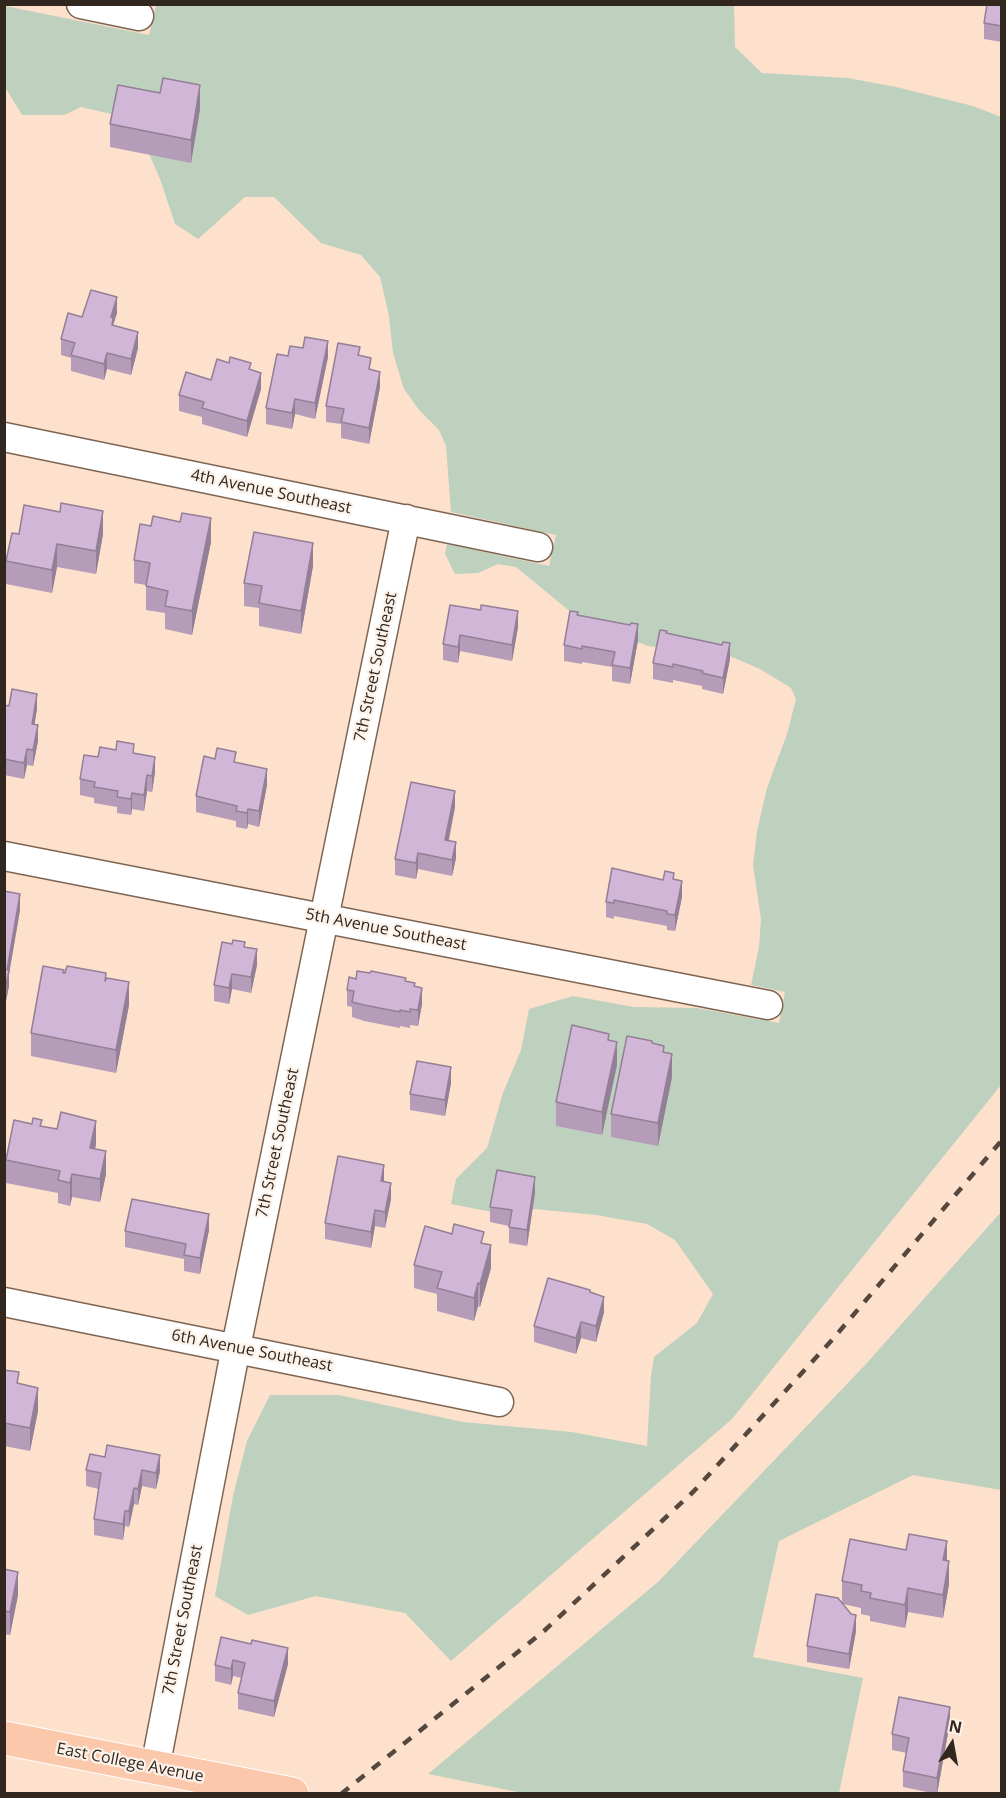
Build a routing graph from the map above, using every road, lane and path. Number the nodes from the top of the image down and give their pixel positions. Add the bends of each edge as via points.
1 (81, 4) edge
2 (138, 16) dead end
3 (4, 437) edge
4 (406, 519) junction
5 (538, 547) dead end
6 (4, 856) edge
7 (324, 918) junction
8 (768, 1005) dead end
9 (4, 1302) edge
10 (236, 1347) junction
11 (499, 1402) dead end
12 (4, 1738) edge
13 (155, 1768) junction
14 (292, 1794) edge

1 - 2 street
3 - 4 street, 4th Avenue Southeast
4 - 5 street, 4th Avenue Southeast
4 - 7 street, 7th Street Southeast
6 - 7 street, 5th Avenue Southeast
7 - 8 street, 5th Avenue Southeast
7 - 10 street, 7th Street Southeast
9 - 10 street, 6th Avenue Southeast
10 - 11 street, 6th Avenue Southeast
10 - 13 street, 7th Street Southeast
12 - 13 main road, East College Avenue
13 - 14 main road, East College Avenue

